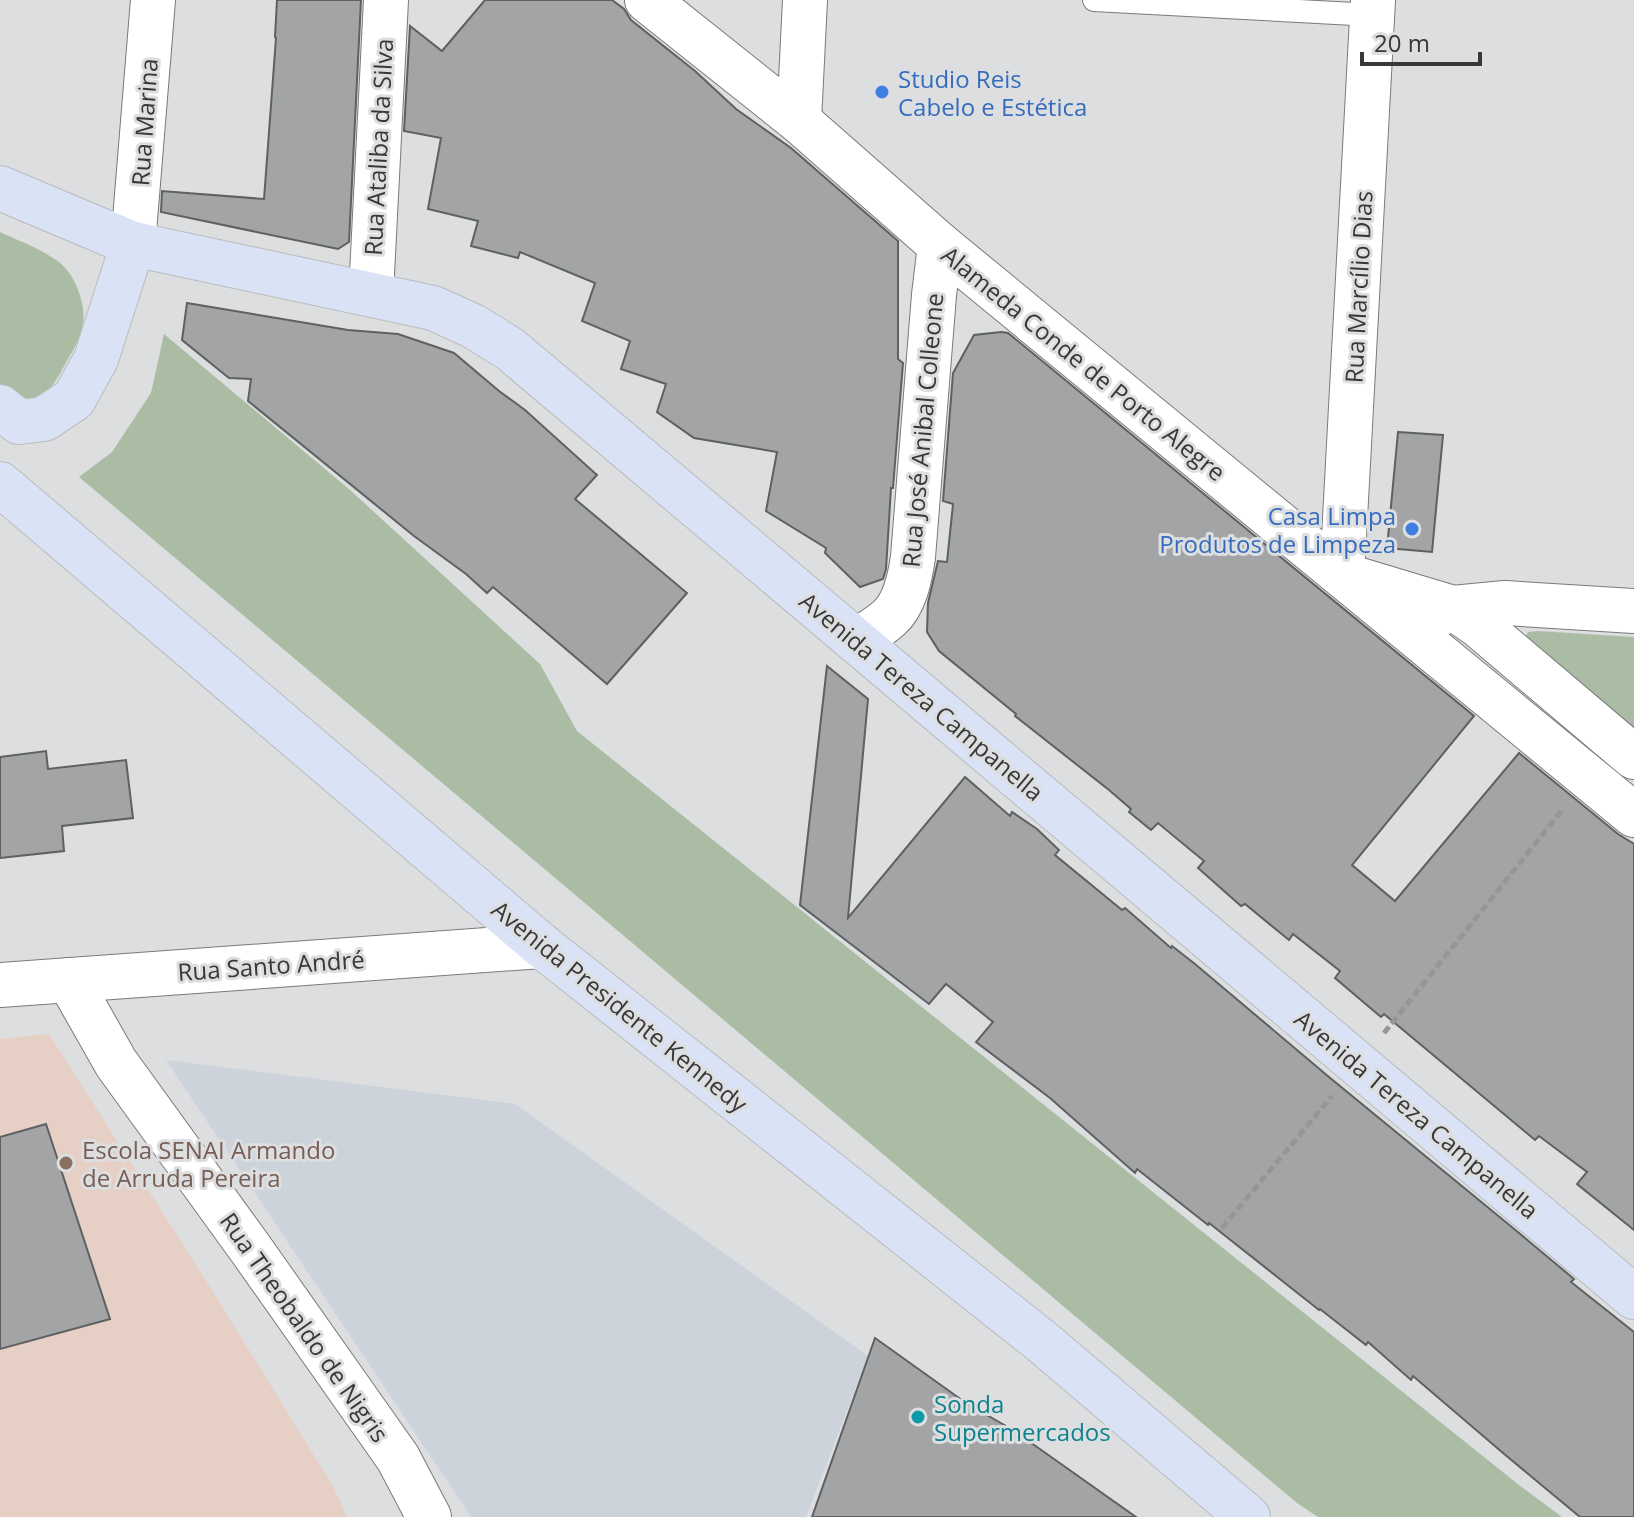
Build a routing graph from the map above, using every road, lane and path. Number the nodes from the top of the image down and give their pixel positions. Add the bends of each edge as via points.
1 (153, 0) edge
2 (386, 0) edge
3 (647, 0) edge
4 (805, 0) edge
5 (1094, 0) edge
6 (1373, 7) edge
7 (799, 121) junction
8 (0, 188) edge
9 (133, 244) junction
10 (940, 245) junction
11 (371, 294) junction
12 (0, 407) edge
13 (0, 484) edge
14 (1342, 574) junction
15 (1453, 608) junction
16 (1634, 611) edge
17 (1409, 629) junction
18 (856, 641) junction
19 (1634, 757) edge
20 (1589, 777) junction
21 (1634, 815) edge
22 (542, 946) junction
23 (69, 980) junction
24 (0, 985) edge
25 (1359, 1065) junction
26 (1222, 1228) dead end
27 (1634, 1297) edge
28 (429, 1517) edge
29 (1248, 1517) edge

1 - 9 street, Rua Marina
2 - 11 street, Rua Ataliba da Silva
3 - 7 street, Alameda Conde de Porto Alegre
4 - 7 street
5 - 6 lane
6 - 14 street, Rua Marcílio Dias
7 - 10 street, Alameda Conde de Porto Alegre
8 - 9 main road
9 - 11 main road, Avenida Tereza Campanella
9 - 12 main road via 96,359 74,399 44,419 19,422
10 - 14 street, Alameda Conde de Porto Alegre
10 - 18 street, Rua José Anibal Colleone via 910,574 892,617
11 - 18 main road, Avenida Tereza Campanella via 433,308 510,349
13 - 22 main road, Avenida Presidente Kennedy
14 - 15 street
14 - 17 street, Alameda Conde de Porto Alegre
15 - 16 street via 1505,603
15 - 17 street
15 - 19 street
17 - 20 street, Alameda Conde de Porto Alegre
18 - 25 main road, Avenida Tereza Campanella
20 - 21 street, Alameda Conde de Porto Alegre
20 - 25 path
22 - 23 street, Rua Santo André
22 - 29 main road, Avenida Presidente Kennedy via 1040,1340
23 - 24 street, Rua Santo André
23 - 28 street, Rua Theobaldo de Nigris via 116,1063 398,1458
25 - 26 path
25 - 27 main road, Avenida Tereza Campanella

